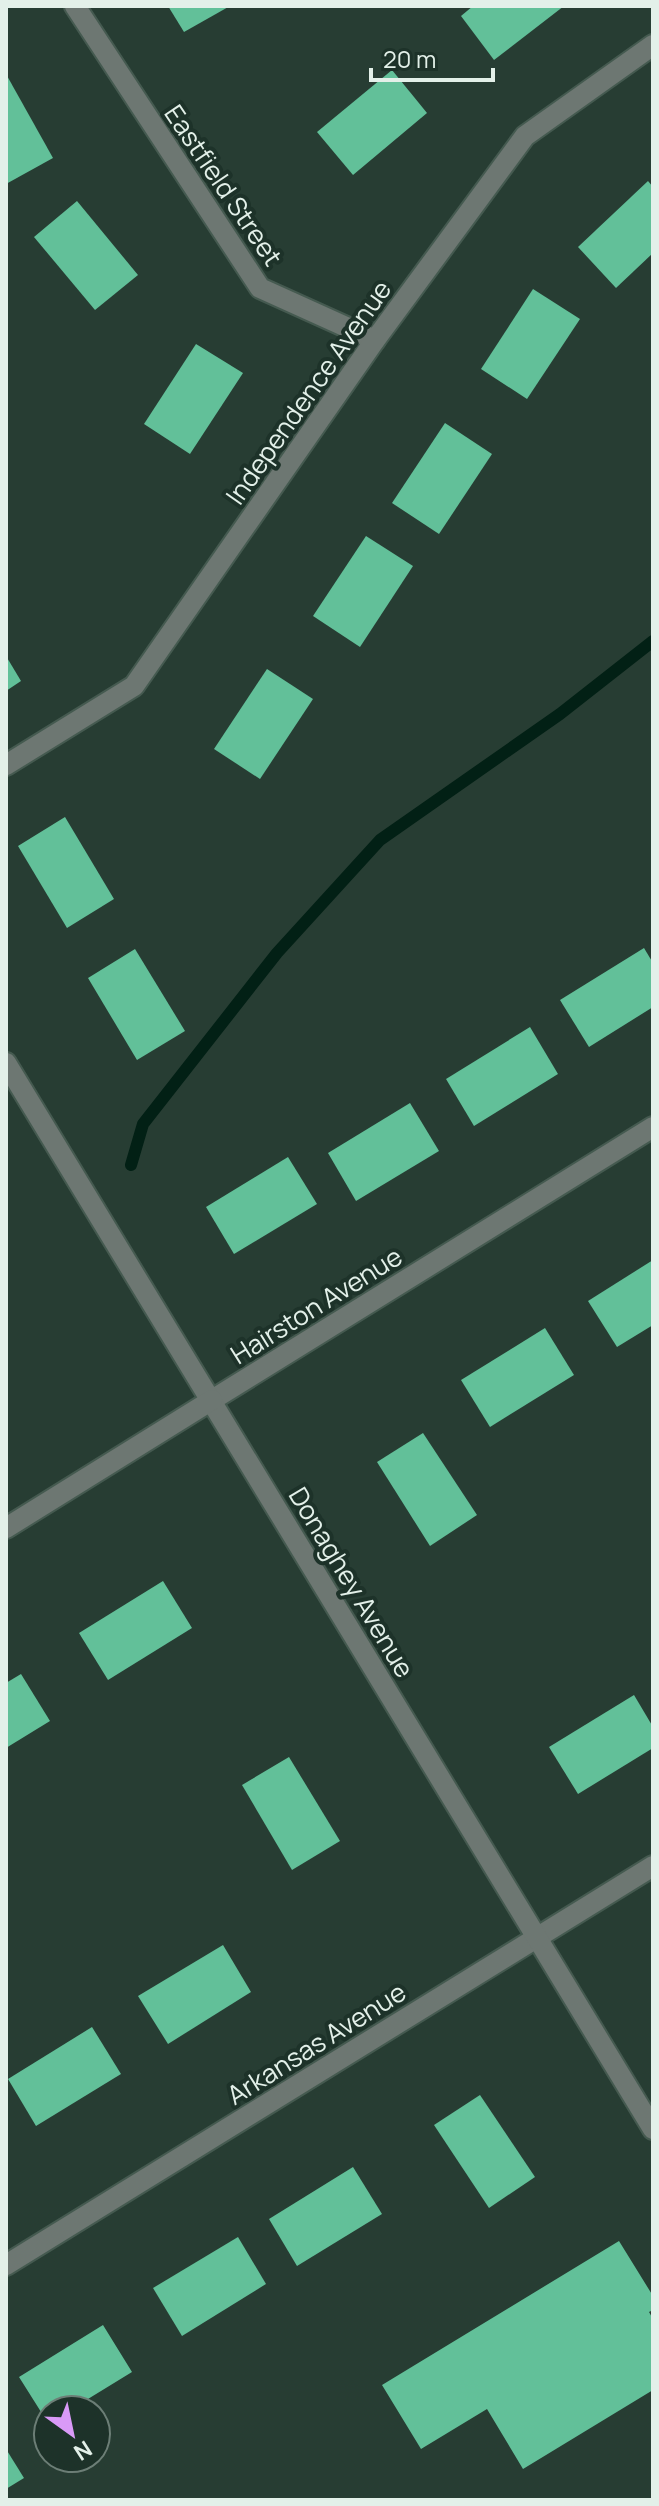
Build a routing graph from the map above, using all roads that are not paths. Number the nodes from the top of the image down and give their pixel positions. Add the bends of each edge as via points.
1 (75, 6) edge
2 (653, 45) edge
3 (375, 340) junction
4 (6, 765) edge
5 (6, 1063) edge
6 (653, 1127) edge
7 (212, 1400) junction
8 (6, 1528) edge
9 (653, 1866) edge
10 (536, 1938) junction
11 (653, 2129) edge
12 (6, 2265) edge

1 - 3 street, Eastfield Street via 260,288
2 - 3 street, Independence Avenue via 525,136
3 - 4 street, Independence Avenue via 134,686
5 - 7 street, Donaghey Avenue
6 - 7 street, Hairston Avenue
7 - 8 street, Hairston Avenue
7 - 10 street, Donaghey Avenue
9 - 10 street, Arkansas Avenue
10 - 11 street, Donaghey Avenue
10 - 12 street, Arkansas Avenue

